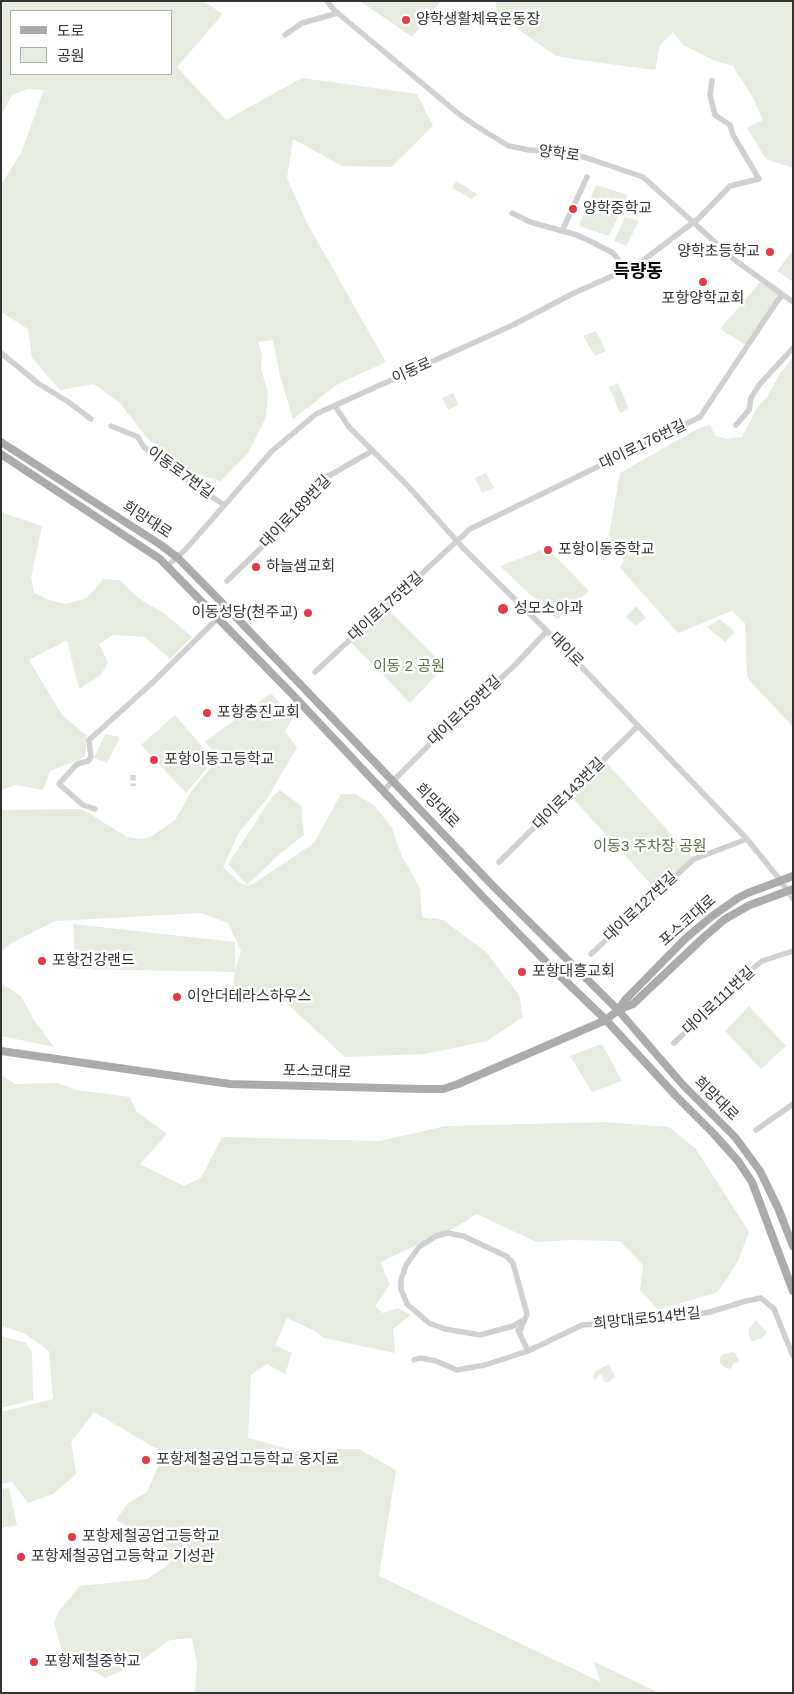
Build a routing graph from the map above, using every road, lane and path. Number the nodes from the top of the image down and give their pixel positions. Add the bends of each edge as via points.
1 (327, 1) edge
2 (338, 13) junction
3 (285, 35) dead end
4 (712, 81) dead end
5 (587, 177) dead end
6 (512, 213) dead end
7 (692, 222) junction
8 (562, 231) junction
9 (626, 270) junction
10 (783, 295) junction
11 (793, 302) edge
12 (793, 348) edge
13 (1, 353) edge
14 (335, 406) junction
15 (91, 419) dead end
16 (736, 425) dead end
17 (110, 426) dead end
18 (1, 442) edge
19 (372, 451) junction
20 (1, 454) edge
21 (224, 505) junction
22 (456, 541) junction
23 (178, 558) junction
24 (168, 566) junction
25 (227, 581) dead end
26 (218, 618) junction
27 (547, 631) junction
28 (315, 672) dead end
29 (638, 726) junction
30 (372, 758) junction
31 (361, 768) junction
32 (393, 781) junction
33 (383, 792) junction
34 (95, 809) dead end
35 (423, 812) junction
36 (413, 821) junction
37 (747, 839) junction
38 (499, 862) dead end
39 (793, 876) edge
40 (780, 880) junction
41 (790, 890) edge
42 (793, 899) edge
43 (793, 951) edge
44 (591, 954) dead end
45 (618, 1010) junction
46 (606, 1020) junction
47 (674, 1043) dead end
48 (1, 1052) edge
49 (793, 1104) edge
50 (756, 1130) dead end
51 (793, 1246) edge
52 (793, 1291) edge
53 (524, 1320) junction
54 (512, 1326) junction
55 (520, 1331) junction
56 (528, 1351) junction
57 (792, 1356) edge
58 (414, 1360) dead end

1 - 2 street, 양학로
2 - 3 street via 302,24
2 - 7 street, 양학로 via 460,115 509,146 567,152 643,178
4 - 7 street, 이동로 via 710,95 715,114 730,125 759,180 730,186
5 - 8 street
6 - 8 street
7 - 9 street, 이동로
7 - 10 street, 양학로 via 736,261
8 - 9 street via 613,253
9 - 14 street, 이동로
10 - 11 street, 양학로
10 - 22 street, 대이로176번길 via 700,417 470,529
12 - 16 street via 759,385 751,398 749,410
13 - 15 street via 39,384
14 - 19 street, 대이로
14 - 21 street, 이동로 via 316,414 296,429
17 - 21 street, 이동로7번길 via 138,437 143,446 170,468
18 - 23 main road, 희망대로
19 - 22 street, 대이로
19 - 25 street, 대이로189번길 via 327,477
20 - 24 main road, 희망대로
21 - 23 street, 이동로
22 - 27 street, 대이로
22 - 28 street, 대이로175번길
23 - 24 street, 이동로
23 - 30 main road, 희망대로
24 - 26 main road, 희망대로
26 - 31 main road, 희망대로
26 - 34 street via 89,740 91,757 77,764 59,784 83,805
27 - 29 street, 대이로
27 - 32 street, 대이로159번길
29 - 37 street, 대이로
29 - 38 street, 대이로143번길
30 - 31 main road
30 - 32 main road, 희망대로
31 - 33 main road, 희망대로
32 - 33 street, 대이로159번길
32 - 35 main road, 희망대로
33 - 36 main road, 희망대로
35 - 36 main road
35 - 45 main road, 희망대로
36 - 46 main road, 희망대로
37 - 40 street, 대이로
37 - 44 street, 대이로127번길 via 694,858
39 - 40 main road, 포스코대로
40 - 41 street, 대이로
40 - 45 main road, 포스코대로 via 738,898 711,917
41 - 42 street, 대이로
41 - 45 main road, 포스코대로 via 750,905 725,919 633,1004
43 - 47 street, 대이로111번길 via 762,961
45 - 46 main road, 포스코대로
45 - 51 main road, 희망대로 via 683,1085 746,1150 775,1200
46 - 48 main road, 포스코대로 via 458,1084 435,1089 230,1084
46 - 52 main road, 희망대로 via 738,1161 752,1182
49 - 50 street
53 - 54 street
53 - 54 street via 527,1314 512,1263 506,1256 448,1232 419,1247 406,1265 400,1280 401,1289 407,1304 429,1323 480,1336
53 - 55 street
54 - 55 street
55 - 56 street
56 - 57 street, 희망대로514번길 via 582,1326 710,1312 762,1298 774,1309
56 - 58 street, 희망대로514번길 via 457,1370 436,1361

